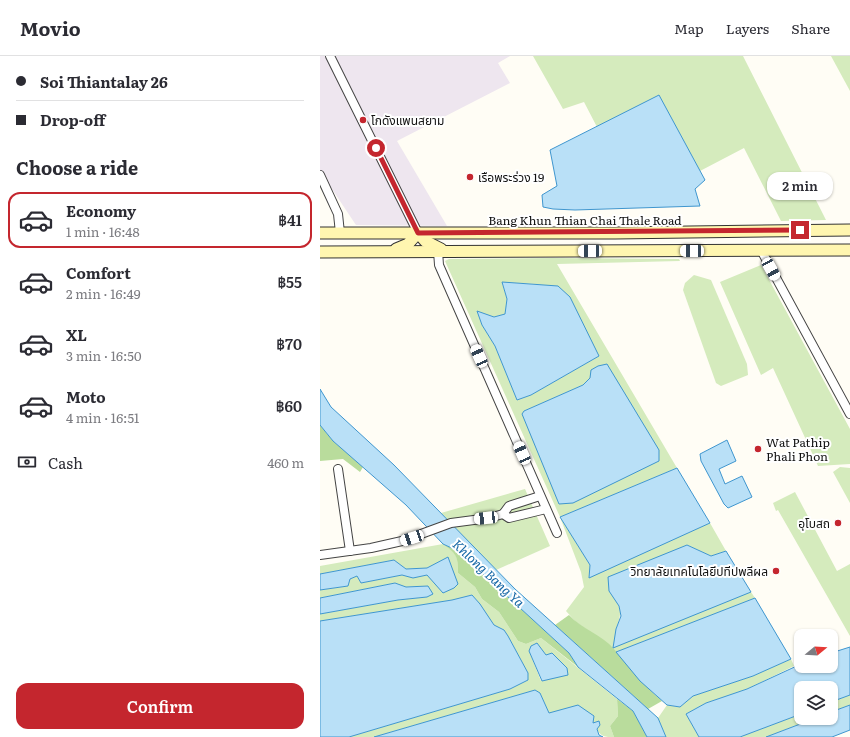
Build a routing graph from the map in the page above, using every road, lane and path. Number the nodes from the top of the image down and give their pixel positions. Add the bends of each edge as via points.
1 (330, 56) edge
2 (320, 175) edge
3 (850, 230) edge
4 (320, 233) edge
5 (340, 233) junction
6 (418, 233) junction
7 (615, 233) junction
8 (618, 250) junction
9 (762, 250) junction
10 (850, 250) edge
11 (385, 251) junction
12 (442, 251) junction
13 (320, 252) edge
14 (850, 414) edge
15 (338, 469) dead end
16 (540, 496) junction
17 (546, 509) junction
18 (503, 514) junction
19 (557, 532) dead end
20 (350, 551) junction
21 (320, 555) edge

1 - 6 street
2 - 5 street via 338,214
3 - 7 main road, Bang Khun Thian Chai Thale Road
4 - 5 main road, Bang Khun Thian Chai Thale Road
5 - 6 main road, Bang Khun Thian Chai Thale Road
6 - 7 main road, Bang Khun Thian Chai Thale Road
6 - 11 main road via 404,247
6 - 12 main road via 425,241
7 - 8 main road via 610,236 608,242 610,248
8 - 9 main road
8 - 12 main road
9 - 10 main road
9 - 14 street
11 - 12 main road
11 - 13 main road
12 - 16 street via 439,265
15 - 20 street
16 - 17 street
16 - 18 street via 509,506
17 - 18 street via 509,518
17 - 19 street
18 - 20 street via 451,523 402,541
20 - 21 street

